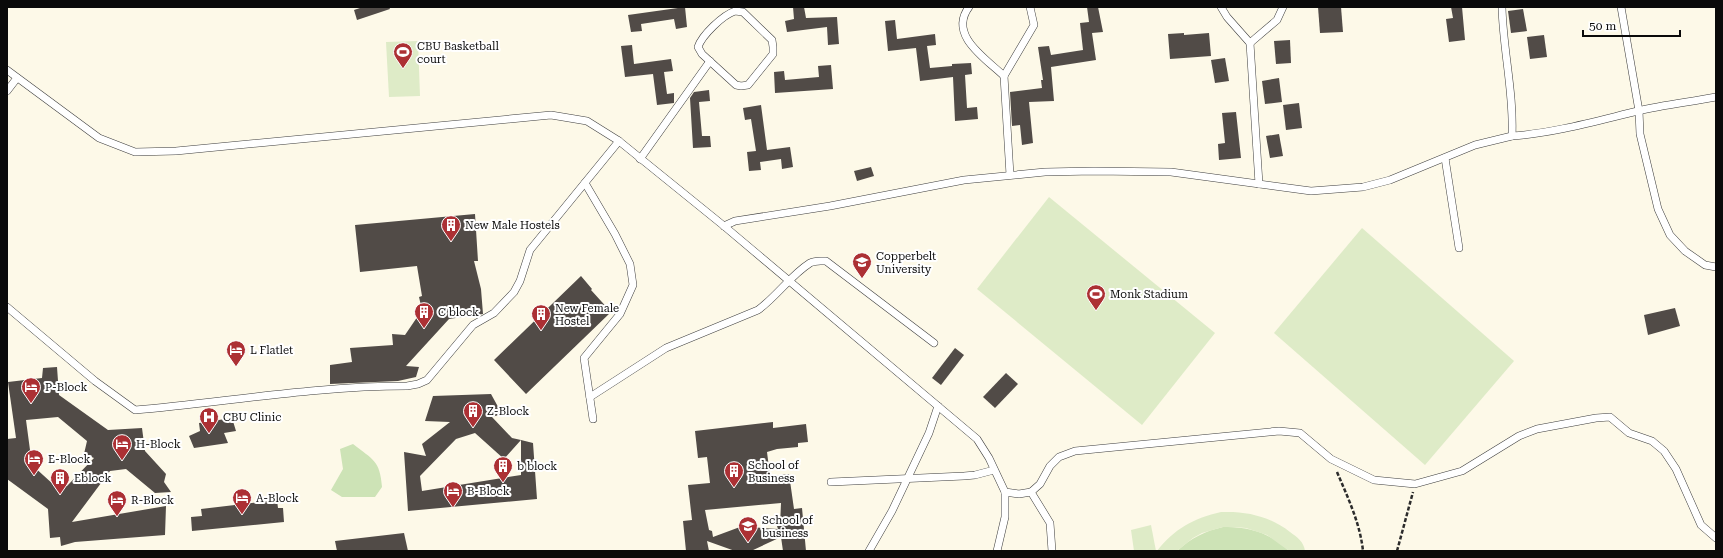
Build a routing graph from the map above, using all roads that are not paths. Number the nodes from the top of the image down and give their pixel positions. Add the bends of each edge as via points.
1 (969, 7) edge
2 (1030, 7) edge
3 (1221, 7) edge
4 (1283, 7) edge
5 (1502, 7) edge
6 (1621, 7) edge
7 (1250, 43) junction
8 (710, 61) junction
9 (7, 70) edge
10 (1004, 76) junction
11 (17, 78) junction
12 (7, 91) edge
13 (1716, 97) edge
14 (1639, 111) junction
15 (1512, 136) junction
16 (619, 142) junction
17 (1445, 158) junction
18 (640, 159) junction
19 (1010, 175) junction
20 (585, 183) junction
21 (1260, 184) junction
22 (724, 226) junction
23 (1459, 248) dead end
24 (1716, 267) edge
25 (790, 281) junction
26 (7, 307) edge
27 (934, 343) dead end
28 (590, 397) junction
29 (938, 406) junction
30 (593, 419) dead end
31 (994, 470) junction
32 (907, 479) junction
33 (831, 482) dead end
34 (1005, 492) junction
35 (1032, 492) junction
36 (1716, 538) edge
37 (869, 551) edge
38 (997, 551) edge
39 (1052, 551) edge

1 - 10 lane via 963,15 962,28 967,41
2 - 10 lane via 1034,25
3 - 7 lane
4 - 7 lane via 1277,20
5 - 15 lane via 1513,116
6 - 14 lane
7 - 21 lane
8 - 8 lane via 698,47 701,39 728,13 743,12 772,40 773,54 748,85 736,85
8 - 18 lane
9 - 11 lane
10 - 19 lane
11 - 12 lane
11 - 16 lane via 99,138 135,152 184,151 551,115 587,121
13 - 14 lane
14 - 15 lane via 1529,135
14 - 24 lane via 1640,134 1648,172 1658,209 1670,235 1685,251 1704,265
15 - 17 lane via 1475,145
16 - 18 lane
16 - 20 lane
17 - 21 lane via 1390,180 1363,187 1311,191
17 - 23 lane
18 - 22 lane
19 - 21 lane via 1094,171 1171,172
19 - 22 lane via 964,180 736,221
20 - 26 lane via 530,250 514,292 494,312 473,325 427,380 418,384 327,389 135,410
20 - 28 lane via 630,264 633,284 620,314 584,358
22 - 25 lane
25 - 27 lane via 810,263 826,261
25 - 28 lane via 758,310 666,348
25 - 29 lane
28 - 30 lane
29 - 31 lane via 977,439
29 - 32 lane via 929,433
31 - 32 lane via 976,475
31 - 34 lane
32 - 33 lane
32 - 37 lane
34 - 35 lane
34 - 38 lane via 1005,517
35 - 36 lane via 1059,457 1075,451 1279,430 1300,434 1331,459 1374,480 1415,484 1462,472 1519,436 1537,429 1610,417 1629,433 1652,441 1664,451 1676,470 1701,525
35 - 39 lane via 1050,523

